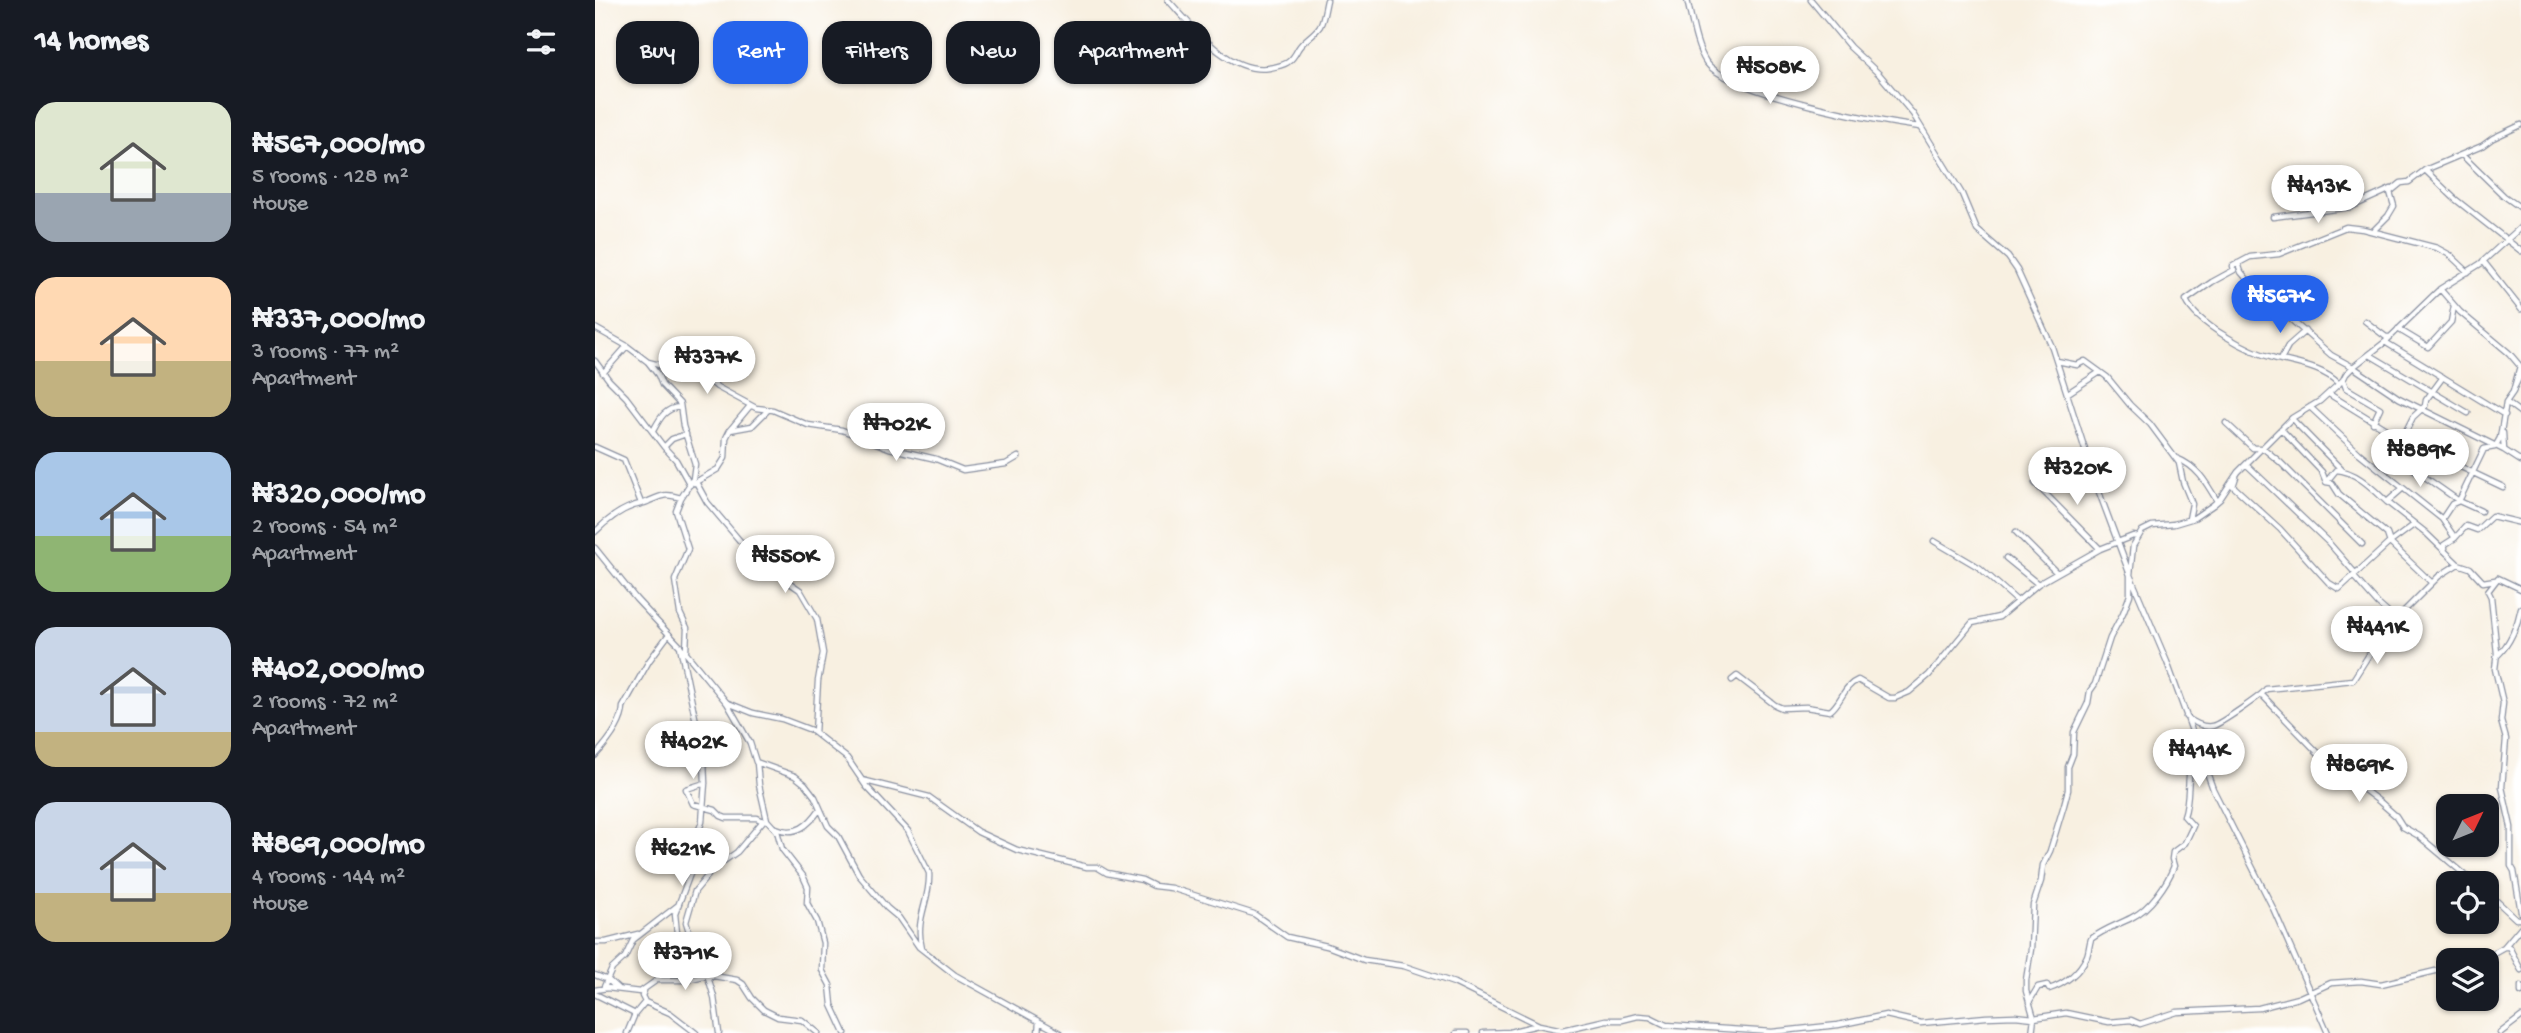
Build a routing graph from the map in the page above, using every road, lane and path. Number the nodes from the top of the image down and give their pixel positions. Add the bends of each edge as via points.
1 (1168, 0) edge
2 (1328, 0) edge
3 (1687, 0) edge
4 (1811, 0) edge
5 (2521, 125) edge
6 (1920, 127) junction
7 (2462, 155) junction
8 (2425, 170) junction
9 (2401, 183) junction
10 (2521, 208) edge
11 (2273, 217) dead end
12 (2521, 227) edge
13 (2373, 231) junction
14 (2508, 239) junction
15 (2521, 251) edge
16 (2483, 261) junction
17 (2238, 263) junction
18 (2467, 272) junction
19 (2440, 289) junction
20 (2454, 306) junction
21 (2521, 309) edge
22 (2365, 320) dead end
23 (595, 328) edge
24 (2398, 329) junction
25 (2305, 331) junction
26 (2489, 335) junction
27 (2391, 337) junction
28 (2385, 342) junction
29 (627, 346) junction
30 (2370, 355) junction
31 (2281, 359) junction
32 (595, 361) edge
33 (2057, 361) junction
34 (2521, 361) edge
35 (648, 362) junction
36 (2353, 366) junction
37 (2100, 372) junction
38 (603, 373) junction
39 (2521, 374) edge
40 (2443, 377) junction
41 (2341, 382) junction
42 (2512, 392) junction
43 (2068, 393) junction
44 (2329, 394) junction
45 (2432, 394) junction
46 (2506, 402) junction
47 (750, 405) junction
48 (680, 407) junction
49 (2310, 407) junction
50 (2422, 408) junction
51 (768, 410) junction
52 (2468, 413) dead end
53 (2521, 413) edge
54 (2505, 415) junction
55 (2292, 418) junction
56 (2225, 423) dead end
57 (2373, 423) junction
58 (2502, 427) junction
59 (2281, 429) junction
60 (730, 430) junction
61 (653, 432) junction
62 (686, 433) junction
63 (2402, 439) junction
64 (2415, 446) junction
65 (595, 447) edge
66 (663, 447) junction
67 (2495, 447) junction
68 (2263, 448) junction
69 (2504, 450) junction
70 (1018, 457) dead end
71 (2175, 457) junction
72 (2521, 461) edge
73 (2246, 464) junction
74 (2343, 470) junction
75 (2471, 473) junction
76 (2236, 475) junction
77 (696, 482) junction
78 (2326, 482) junction
79 (2035, 484) dead end
80 (690, 485) junction
81 (2503, 487) dead end
82 (2403, 488) junction
83 (681, 498) junction
84 (2217, 501) junction
85 (2459, 501) junction
86 (2387, 502) junction
87 (641, 503) junction
88 (2481, 511) dead end
89 (2189, 519) junction
90 (2442, 519) junction
91 (2521, 523) edge
92 (2415, 524) junction
93 (595, 532) edge
94 (2015, 532) dead end
95 (2138, 537) junction
96 (2455, 538) junction
97 (1934, 541) dead end
98 (2117, 543) junction
99 (2390, 543) junction
100 (2362, 544) dead end
101 (595, 548) edge
102 (2100, 549) junction
103 (2449, 556) junction
104 (2006, 558) dead end
105 (2372, 559) junction
106 (2458, 564) junction
107 (2344, 565) dead end
108 (2448, 569) junction
109 (2057, 573) junction
110 (2130, 575) junction
111 (2354, 576) junction
112 (2498, 578) junction
113 (2038, 583) junction
114 (2432, 583) junction
115 (2521, 589) edge
116 (2016, 600) junction
117 (2521, 608) edge
118 (2395, 618) junction
119 (669, 634) junction
120 (680, 646) junction
121 (685, 652) junction
122 (2497, 656) junction
123 (1732, 680) dead end
124 (2263, 696) junction
125 (727, 702) junction
126 (2185, 717) junction
127 (815, 733) junction
128 (2197, 747) junction
129 (595, 756) edge
130 (756, 762) junction
131 (862, 780) junction
132 (705, 783) junction
133 (702, 806) junction
134 (820, 808) junction
135 (765, 820) junction
136 (775, 827) junction
137 (2461, 871) edge
138 (2499, 903) edge
139 (677, 906) junction
140 (2521, 912) edge
141 (2521, 919) edge
142 (2521, 927) edge
143 (639, 934) junction
144 (595, 942) edge
145 (2506, 947) junction
146 (922, 949) junction
147 (2499, 951) edge
148 (2521, 970) edge
149 (2436, 971) edge
150 (595, 975) edge
151 (708, 975) junction
152 (607, 980) junction
153 (657, 980) junction
154 (2521, 986) edge
155 (603, 988) junction
156 (617, 988) junction
157 (644, 990) junction
158 (2309, 991) junction
159 (595, 992) edge
160 (2521, 992) edge
161 (645, 1002) junction
162 (2029, 1002) junction
163 (635, 1014) junction
164 (2521, 1017) edge
165 (2034, 1018) junction
166 (1039, 1022) junction
167 (1539, 1025) junction
168 (627, 1033) edge
169 (696, 1033) edge
170 (719, 1033) edge
171 (818, 1033) edge
172 (845, 1033) edge
173 (1038, 1033) edge
174 (1060, 1033) edge
175 (1456, 1033) edge
176 (1467, 1033) edge
177 (1483, 1033) edge
178 (2032, 1033) edge
179 (2328, 1033) edge
180 (2500, 1033) edge

1 - 2 street via 1207,43 1256,69 1294,58 1321,23
3 - 6 street via 1707,63 1724,76 1802,103
4 - 6 street
5 - 7 street
6 - 33 street via 1962,194 1977,230 2017,270
7 - 8 street
7 - 10 street
8 - 9 street
8 - 14 street via 2464,207
9 - 11 street via 2351,207
9 - 13 street via 2390,192 2394,206
12 - 14 street
13 - 17 street via 2346,227 2279,254
13 - 18 street via 2437,247
14 - 15 street
14 - 16 street
16 - 18 street
16 - 21 street
17 - 25 street via 2252,285
17 - 31 street via 2186,303 2213,331
18 - 19 street
19 - 20 street
19 - 24 street
20 - 24 street via 2451,322 2428,347
20 - 26 street
22 - 27 street
23 - 29 street
24 - 27 street
25 - 31 street via 2288,345
25 - 36 street via 2331,355
26 - 34 street
26 - 42 street via 2520,366
27 - 28 street
28 - 30 street
28 - 40 street
29 - 35 street
29 - 38 street
30 - 36 street
30 - 45 street
31 - 41 street via 2323,371
32 - 38 street
33 - 37 street via 2077,365 2085,361
33 - 43 street
35 - 47 street via 704,376
35 - 48 street
36 - 41 street
36 - 50 street
37 - 43 street
37 - 71 street
38 - 61 street
39 - 42 street
40 - 45 street
40 - 54 street
41 - 44 street
41 - 57 street via 2380,408
42 - 46 street
43 - 98 street
44 - 49 street
44 - 57 street
45 - 50 street
45 - 52 street
46 - 53 street
46 - 54 street
47 - 51 street
47 - 60 street
48 - 61 street via 666,411
48 - 62 street
49 - 55 street
49 - 82 street
50 - 63 street
50 - 67 street
51 - 60 street via 752,426
51 - 70 street via 963,470 1006,464
54 - 58 street
55 - 59 street
55 - 74 street
56 - 68 street via 2253,448
57 - 63 street
58 - 67 street
58 - 69 street
59 - 68 street
59 - 78 street
60 - 77 street via 723,463
61 - 66 street
62 - 66 street
62 - 80 street via 695,464
63 - 64 street
64 - 75 street
64 - 85 street via 2405,463
65 - 87 street via 624,460
66 - 80 street
67 - 69 street
67 - 75 street via 2484,449
68 - 73 street
68 - 100 street
69 - 72 street
71 - 84 street via 2190,463
71 - 89 street via 2192,503
73 - 76 street
73 - 105 street via 2328,542 2350,570 2355,573
74 - 78 street via 2336,470
74 - 86 street
75 - 81 street
75 - 85 street
76 - 84 street
76 - 111 street via 2233,486 2329,583 2339,589
77 - 80 street
77 - 127 street via 740,541 800,590 817,619 823,653
78 - 99 street via 2387,534
79 - 102 street
80 - 83 street
82 - 86 street
82 - 90 street
83 - 87 street via 662,494
83 - 121 street via 677,511 688,549 675,580 687,628
84 - 89 street
85 - 88 street
85 - 90 street
86 - 92 street
87 - 93 street via 614,515
89 - 95 street via 2152,526
90 - 96 street
91 - 96 street via 2491,516 2477,530 2466,527
92 - 99 street
92 - 103 street
94 - 109 street
95 - 98 street
95 - 110 street
96 - 103 street via 2444,545
97 - 116 street via 1980,568
98 - 102 street
98 - 110 street
99 - 105 street
99 - 114 street
101 - 119 street
102 - 109 street
103 - 106 street
103 - 108 street
104 - 113 street
105 - 111 street
106 - 108 street
106 - 112 street via 2470,568 2483,582
107 - 111 street
108 - 114 street
109 - 113 street
110 - 126 street
110 - 162 street via 2130,595 2074,732 2068,790 2033,905 2026,970
111 - 118 street
112 - 115 street
112 - 122 street via 2488,591
113 - 116 street
114 - 118 street
116 - 123 street via 1999,618 1972,624 1929,675 1895,698 1858,680 1830,712 1782,708 1737,676
117 - 122 street via 2510,639
118 - 124 street via 2353,680 2271,688
119 - 120 street
119 - 129 street
120 - 121 street
120 - 132 street via 703,749
121 - 125 street
122 - 140 street via 2506,739 2503,787
124 - 126 street via 2214,726 2202,726
124 - 137 street via 2325,760
125 - 127 street
125 - 130 street
126 - 128 street
127 - 131 street via 847,758
128 - 158 street
128 - 162 street via 2190,761 2184,816 2193,826 2185,843 2173,852 2174,866 2167,881 2142,911 2091,939 2088,955 2070,978 2049,989 2047,985 2038,987
130 - 134 street via 795,776
130 - 135 street
131 - 146 street via 908,831 929,873 918,931
131 - 167 street via 929,797 978,832 1017,850 1097,867 1254,914 1287,937 1454,983
132 - 133 street
132 - 133 street via 686,789 691,802
133 - 135 street via 721,817
133 - 139 street via 690,874
134 - 136 street via 800,830
134 - 146 street via 859,875
135 - 136 street
135 - 151 street via 737,852 707,875 691,901 686,922 692,941 687,952
136 - 172 street via 782,849 808,887 807,904 823,943 822,970 830,985 831,1005
138 - 141 street
139 - 143 street
139 - 153 street via 673,955
142 - 145 street
143 - 144 street
143 - 152 street
145 - 147 street
145 - 148 street
146 - 166 street via 955,975
149 - 158 street via 2381,985 2340,981
150 - 152 street
151 - 153 street
151 - 170 street
151 - 171 street via 740,982 764,1010 802,1020
152 - 155 street
152 - 156 street
153 - 157 street
154 - 160 street
155 - 156 street
155 - 159 street
156 - 157 street
157 - 161 street
158 - 165 street via 2259,1008 2177,1013 2140,1024 2066,1013
158 - 179 street
159 - 163 street
161 - 163 street
161 - 169 street via 670,1013
162 - 165 street
163 - 168 street
164 - 180 street
165 - 167 street via 1921,1023 1886,1015 1772,1032 1666,1025 1638,1016 1569,1029
165 - 178 street
166 - 173 street
166 - 174 street
167 - 177 street
175 - 176 street

